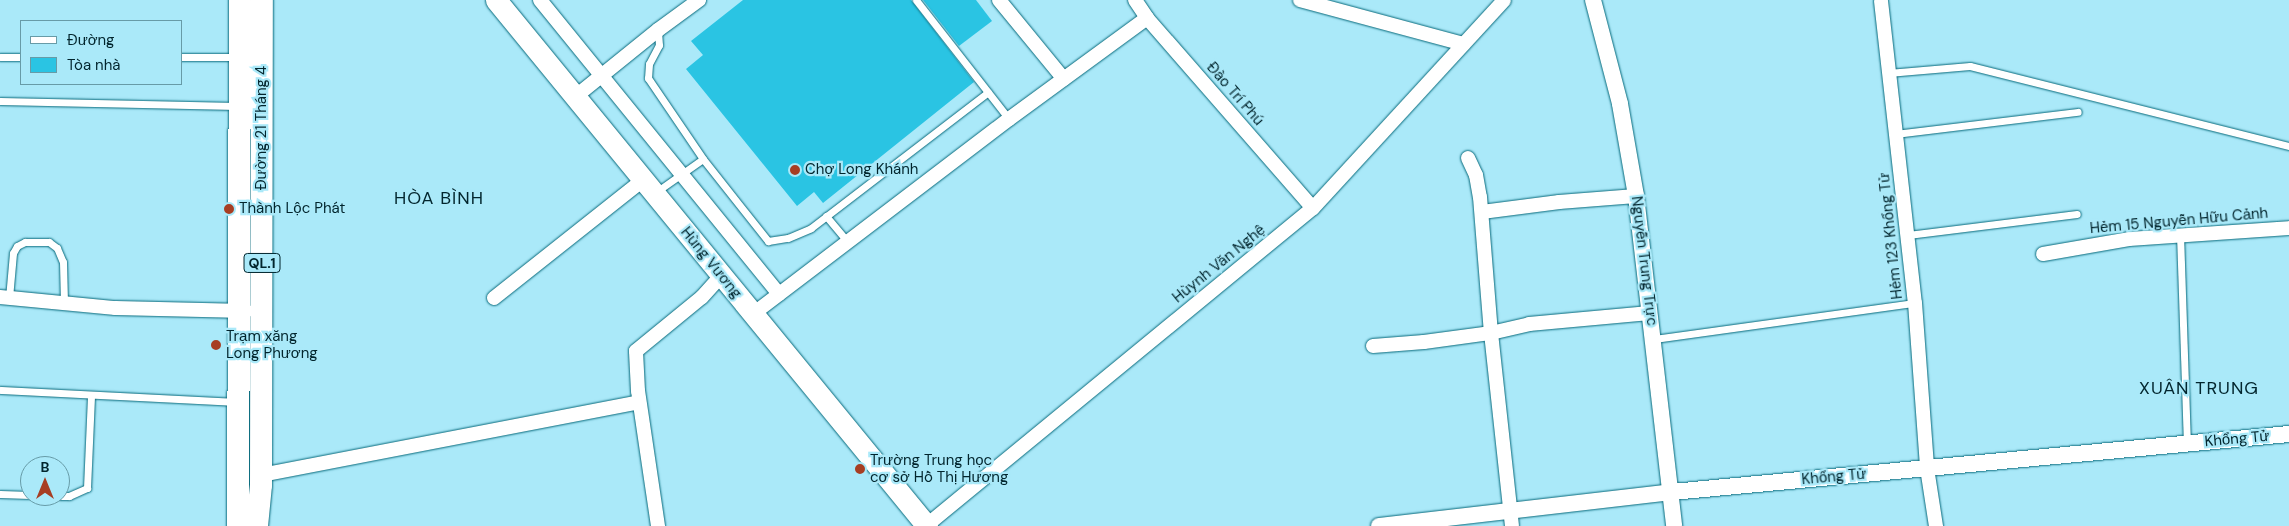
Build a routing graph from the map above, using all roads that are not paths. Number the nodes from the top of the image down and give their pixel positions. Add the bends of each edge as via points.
1 (240, 0) edge
2 (262, 0) edge
3 (496, 0) edge
4 (540, 0) edge
5 (698, 0) edge
6 (916, 0) edge
7 (999, 0) edge
8 (1135, 0) edge
9 (1300, 0) edge
10 (1504, 0) edge
11 (1593, 0) edge
12 (1881, 1) edge
13 (1147, 18) junction
14 (658, 30) junction
15 (1463, 44) junction
16 (0, 57) edge
17 (20, 57) edge
18 (182, 57) edge
19 (240, 57) junction
20 (1888, 73) junction
21 (603, 75) junction
22 (1064, 79) junction
23 (988, 92) junction
24 (575, 97) junction
25 (0, 100) edge
26 (240, 106) junction
27 (2078, 112) dead end
28 (1009, 119) junction
29 (1895, 134) junction
30 (2289, 146) edge
31 (1468, 158) dead end
32 (703, 159) junction
33 (682, 174) junction
34 (648, 186) junction
35 (1636, 196) junction
36 (1313, 208) junction
37 (1482, 212) junction
38 (2077, 214) dead end
39 (826, 216) junction
40 (2289, 228) edge
41 (2180, 234) junction
42 (1908, 235) junction
43 (848, 242) junction
44 (2043, 254) dead end
45 (721, 276) junction
46 (779, 294) junction
47 (5, 297) edge
48 (494, 298) dead end
49 (64, 303) junction
50 (1915, 303) junction
51 (238, 311) junction
52 (262, 312) junction
53 (1650, 313) junction
54 (753, 314) junction
55 (1491, 333) junction
56 (1654, 339) junction
57 (1373, 346) dead end
58 (0, 390) edge
59 (91, 395) junction
60 (237, 402) junction
61 (639, 402) junction
62 (2289, 434) edge
63 (2187, 444) junction
64 (1926, 468) junction
65 (261, 480) junction
66 (236, 485) junction
67 (1672, 492) junction
68 (0, 494) edge
69 (20, 495) edge
70 (70, 495) edge
71 (1511, 518) edge
72 (230, 526) edge
73 (238, 526) edge
74 (257, 526) edge
75 (266, 526) edge
76 (658, 526) edge
77 (927, 526) edge
78 (1379, 526) edge
79 (1674, 526) edge
80 (1936, 526) edge

1 - 19 highway, Đường 21 Tháng 4 / QL.1
2 - 52 highway, Đường 21 Tháng 4 / QL.1
3 - 24 main road, Hùng Vương
4 - 21 street
5 - 14 street
6 - 23 lane
7 - 22 street
8 - 13 street, Đào Trí Phú
9 - 15 street
10 - 15 street, Hùynh Văn Nghệ
11 - 35 street, Nguyễn Trung Trực via 1620,104
12 - 20 street, Hẻm 123 Khổng Tử
13 - 22 street
13 - 36 street, Đào Trí Phú
14 - 21 street
14 - 32 lane via 659,45 649,64 648,78
15 - 36 street, Hùynh Văn Nghệ
16 - 17 lane
18 - 19 lane
19 - 26 highway, Đường 21 Tháng 4 / QL.1
20 - 29 street, Hẻm 123 Khổng Tử
20 - 30 lane via 1970,66
21 - 24 street
21 - 33 street
22 - 28 street
23 - 28 lane
23 - 39 lane
24 - 34 main road, Hùng Vương
25 - 26 lane
26 - 51 highway, Đường 21 Tháng 4 / QL.1
27 - 29 lane
28 - 43 street
29 - 42 street, Hẻm 123 Khổng Tử
31 - 37 street via 1476,175
32 - 33 lane
32 - 39 lane via 768,241 788,238 811,228
33 - 34 lane
33 - 46 street
34 - 45 main road, Hùng Vương
34 - 48 street
35 - 37 street
35 - 53 street, Nguyễn Trung Trực
36 - 77 street, Hùynh Văn Nghệ
37 - 55 street
38 - 42 lane
39 - 43 lane
40 - 41 street, Hẻm 15 Nguyễn Hữu Cảnh
41 - 44 street, Hẻm 15 Nguyễn Hữu Cảnh
41 - 63 lane
42 - 50 street, Hẻm 123 Khổng Tử
43 - 46 street
45 - 54 main road, Hùng Vương
45 - 61 street via 702,297 636,351
46 - 54 street
47 - 49 street
47 - 49 lane via 17,246 25,242 50,242 57,248 63,262
49 - 51 street via 116,308
50 - 56 lane
50 - 64 street, Hẻm 123 Khổng Tử
51 - 52 street
51 - 60 highway, Đường 21 Tháng 4 / QL.1
52 - 65 highway, Đường 21 Tháng 4 / QL.1
53 - 55 street via 1529,324
53 - 56 street, Nguyễn Trung Trực
54 - 77 main road, Hùng Vương
55 - 57 street
55 - 71 street
56 - 67 street, Nguyễn Trung Trực
58 - 59 lane
59 - 60 lane
59 - 70 lane via 87,488
60 - 66 highway, Đường 21 Tháng 4 / QL.1
61 - 65 street
61 - 76 street
62 - 63 street, Khổng Tử
63 - 64 street, Khổng Tử
64 - 67 street, Khổng Tử
64 - 80 street, Hẻm 123 Khổng Tử
65 - 74 highway, Đường 21 Tháng 4 / QL.1
65 - 75 highway, QL.1
66 - 72 highway, QL.1
66 - 73 highway, Đường 21 Tháng 4 / QL.1
67 - 71 street, Khổng Tử
67 - 79 street, Nguyễn Trung Trực
68 - 69 lane
71 - 78 street, Khổng Tử

